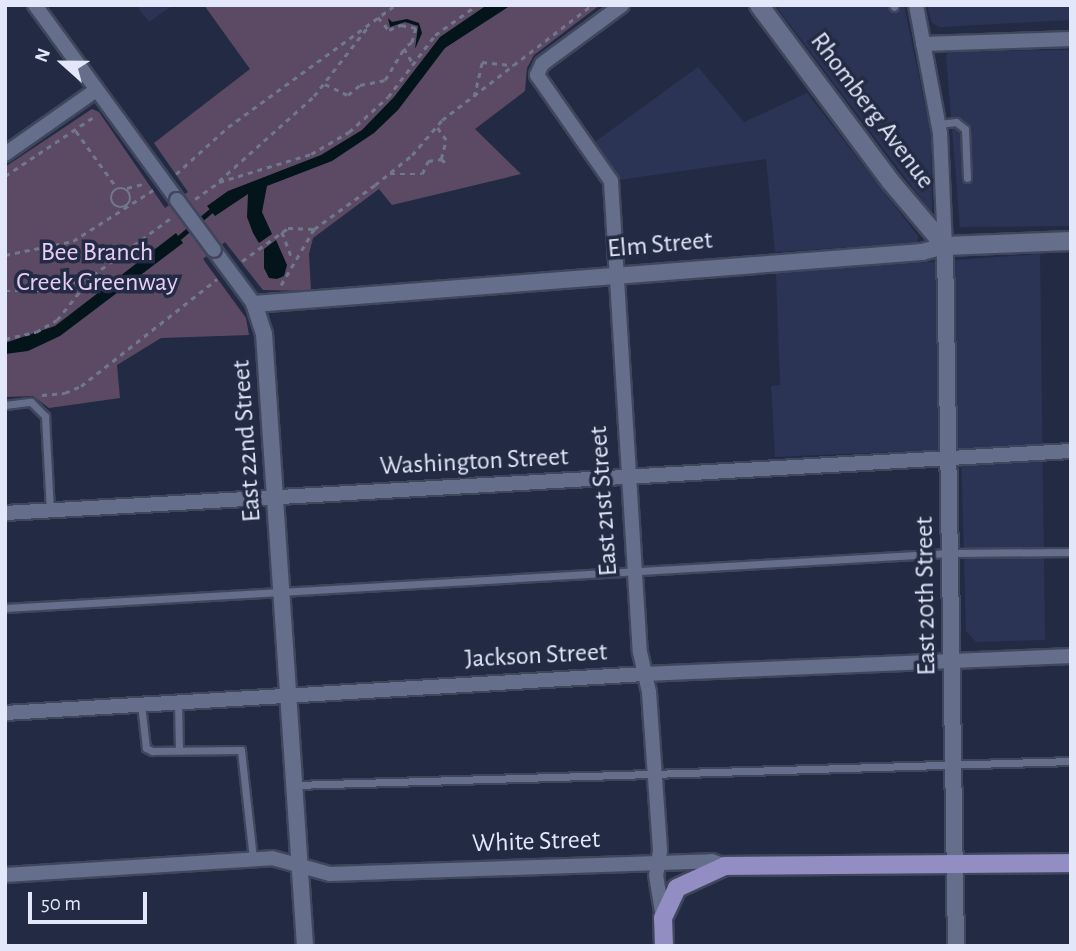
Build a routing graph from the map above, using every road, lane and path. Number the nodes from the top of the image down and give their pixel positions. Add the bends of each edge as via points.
1 (35, 5) edge
2 (395, 5) edge
3 (477, 5) edge
4 (592, 5) edge
5 (622, 5) edge
6 (760, 5) edge
7 (915, 5) edge
8 (379, 17) junction
9 (368, 25) junction
10 (1071, 39) edge
11 (923, 44) junction
12 (404, 48) junction
13 (413, 64) junction
14 (513, 65) junction
15 (325, 84) junction
16 (96, 90) junction
17 (474, 97) junction
18 (92, 118) dead end
19 (939, 124) junction
20 (436, 126) junction
21 (75, 130) junction
22 (5, 154) edge
23 (441, 159) junction
24 (449, 165) dead end
25 (176, 174) dead end
26 (390, 174) junction
27 (5, 176) edge
28 (967, 178) dead end
29 (219, 182) junction
30 (143, 184) dead end
31 (117, 188) junction
32 (127, 188) junction
33 (153, 190) dead end
34 (183, 204) junction
35 (314, 229) junction
36 (282, 232) junction
37 (1071, 241) edge
38 (945, 246) junction
39 (5, 255) edge
40 (293, 260) junction
41 (240, 262) dead end
42 (93, 275) junction
43 (616, 275) junction
44 (218, 279) dead end
45 (281, 285) dead end
46 (5, 291) edge
47 (254, 304) junction
48 (5, 339) edge
49 (36, 393) dead end
50 (5, 405) edge
51 (1071, 451) edge
52 (949, 459) junction
53 (629, 477) junction
54 (274, 498) junction
55 (50, 511) junction
56 (5, 513) edge
57 (950, 552) junction
58 (1071, 552) edge
59 (636, 570) junction
60 (284, 592) junction
61 (5, 608) edge
62 (1071, 656) edge
63 (952, 658) junction
64 (645, 674) junction
65 (289, 694) junction
66 (177, 702) junction
67 (141, 704) junction
68 (5, 713) edge
69 (179, 750) junction
70 (1071, 761) edge
71 (953, 762) junction
72 (655, 774) junction
73 (292, 785) junction
74 (253, 859) junction
75 (1071, 863) edge
76 (299, 864) junction
77 (657, 864) junction
78 (955, 865) junction
79 (725, 866) junction
80 (5, 875) edge
81 (663, 918) junction
82 (305, 946) edge
83 (664, 946) edge
84 (956, 946) edge

1 - 16 street, East 22nd Street
2 - 8 path
3 - 13 path via 447,23
4 - 14 path
5 - 43 street, East 21st Street via 542,64 537,75 611,181
6 - 38 main road, Rhomberg Avenue via 891,182
7 - 11 street
8 - 9 path
8 - 12 path via 389,30 401,25 416,28 412,43
9 - 15 path
9 - 25 path via 228,127
10 - 11 street
11 - 19 street
12 - 13 path
12 - 15 path via 381,82 360,85 344,96
13 - 29 path via 374,111 333,143 266,170
14 - 17 path
14 - 17 path via 482,62
15 - 29 path
16 - 22 street
16 - 34 street, East 22nd Street
17 - 20 path
18 - 21 path
19 - 28 lane via 956,122 965,129
19 - 38 street
20 - 23 path via 446,140
20 - 26 path
21 - 27 path
21 - 31 path
23 - 24 path
23 - 26 path via 428,161 422,174
26 - 35 path
29 - 34 path
30 - 32 path
31 - 32 path
31 - 32 path via 111,200 121,208 131,201
33 - 39 path via 73,241
34 - 42 path
34 - 47 street, East 22nd Street, bridge
35 - 36 path via 293,226
35 - 40 path
36 - 40 path
36 - 41 path
37 - 38 main road, Elm Street
38 - 43 street, Elm Street via 922,252
38 - 52 street, East 20th Street
40 - 45 path
42 - 46 path via 42,291
42 - 48 path via 57,320 36,332
43 - 47 street, Elm Street
43 - 53 street, East 21st Street
44 - 49 path via 80,386 57,395
47 - 54 street, East 22nd Street via 264,334
50 - 55 lane via 31,402 45,416
51 - 52 street, Washington Street
52 - 53 street, Washington Street
52 - 57 street, East 20th Street
53 - 54 street, Washington Street
53 - 59 street, East 21st Street
54 - 55 street, Washington Street
54 - 60 street, East 22nd Street
55 - 56 street, Washington Street
57 - 58 lane
57 - 59 lane
57 - 63 street, East 20th Street
59 - 60 lane
59 - 64 street, East 21st Street
60 - 61 lane
60 - 65 street, East 22nd Street
62 - 63 street, Jackson Street
63 - 64 street, Jackson Street
63 - 71 street, East 20th Street
64 - 65 street, Jackson Street
64 - 72 street, East 21st Street
65 - 66 street, Jackson Street
65 - 73 street, East 22nd Street
66 - 67 street, Jackson Street
66 - 69 lane
67 - 68 street, Jackson Street
67 - 69 lane via 146,748
69 - 74 lane via 241,750
70 - 71 lane
71 - 72 lane
71 - 78 street, East 20th Street
72 - 73 lane
72 - 77 street, East 21st Street
73 - 76 street, East 22nd Street
74 - 76 street, White Street
74 - 80 street, White Street
75 - 78 main road, White Street
76 - 77 street, White Street via 330,874
76 - 82 street, East 22nd Street
77 - 79 street, White Street via 712,862
77 - 81 street, East 21st Street
78 - 79 main road, White Street
78 - 84 street, East 20th Street
79 - 81 main road via 677,888
81 - 83 main road, East 21st Street

